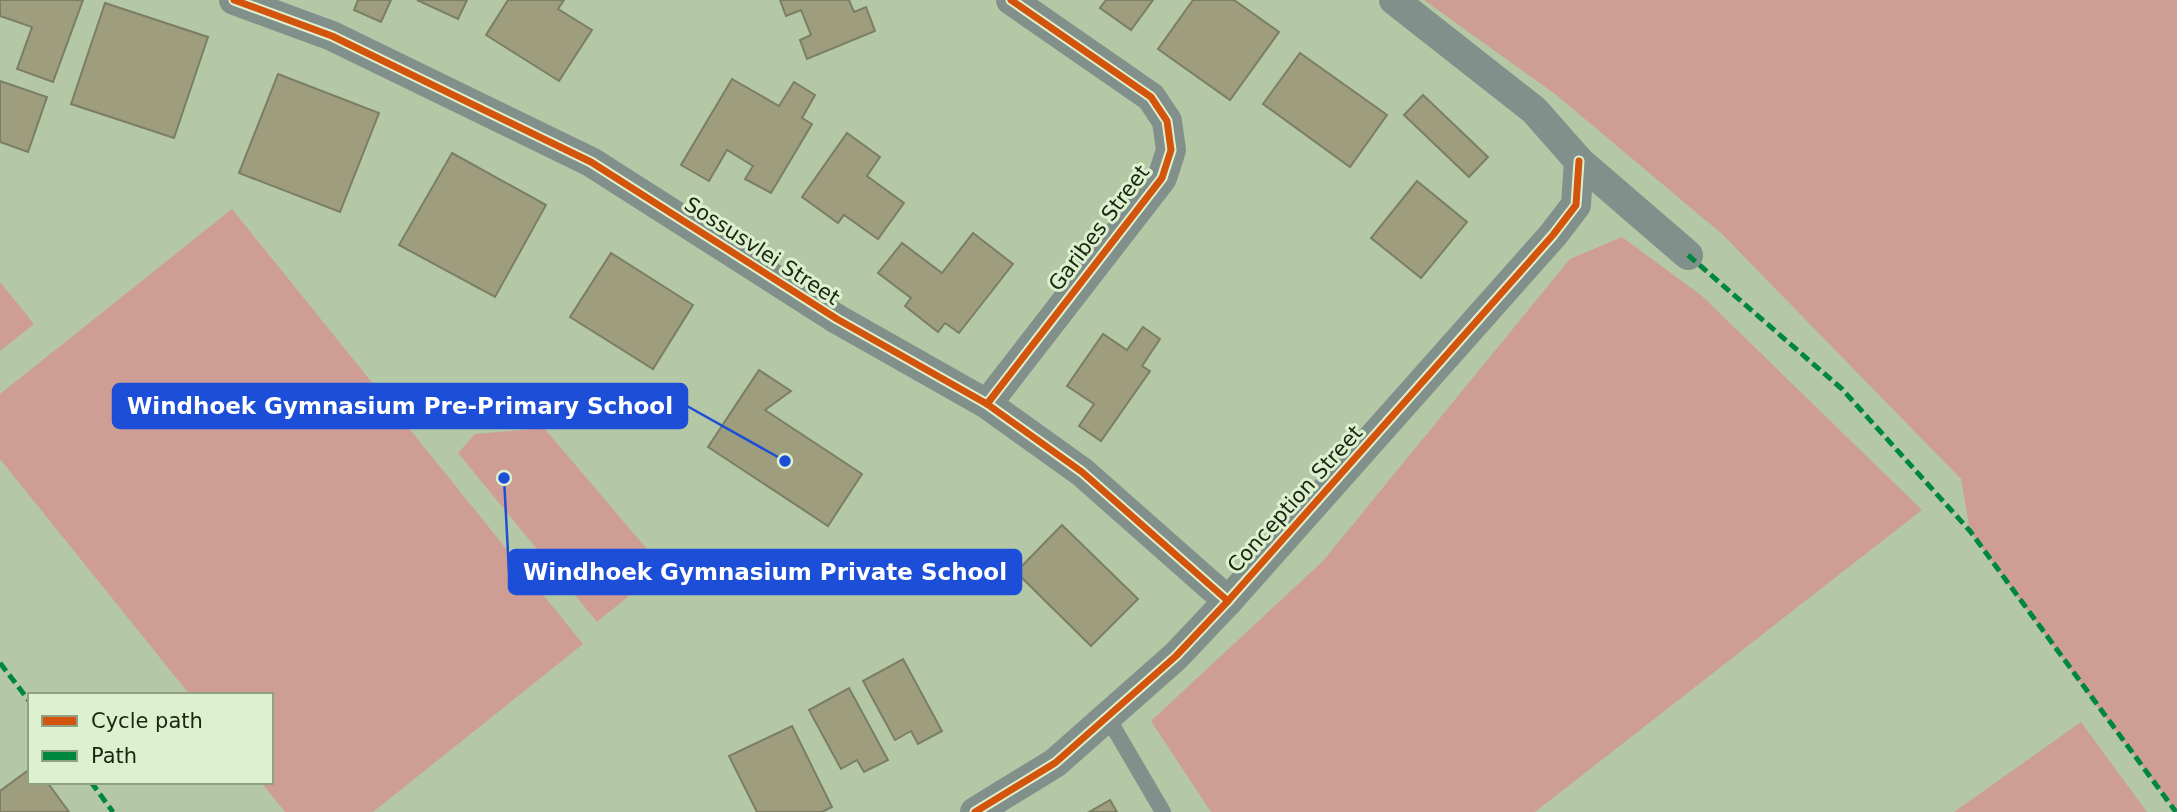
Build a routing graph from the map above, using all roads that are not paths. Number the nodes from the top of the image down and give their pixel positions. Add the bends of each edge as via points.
1 (234, 0) edge
2 (1011, 0) edge
3 (1394, 0) edge
4 (1579, 161) junction
5 (1688, 255) dead end
6 (987, 404) junction
7 (1228, 601) junction
8 (1108, 718) junction
9 (991, 808) edge
10 (1163, 812) edge

1 - 6 street, Sossusvlei Street via 332,36 592,162 837,319
2 - 6 street, Garibes Street via 1151,97 1167,121 1171,150 1162,178
3 - 4 street via 1534,110
4 - 5 street
4 - 7 street, Conception Street via 1576,205 1553,235
6 - 7 street, Sossusvlei Street via 1082,472
7 - 8 street, Conception Street
8 - 9 street, Conception Street
8 - 10 lane

